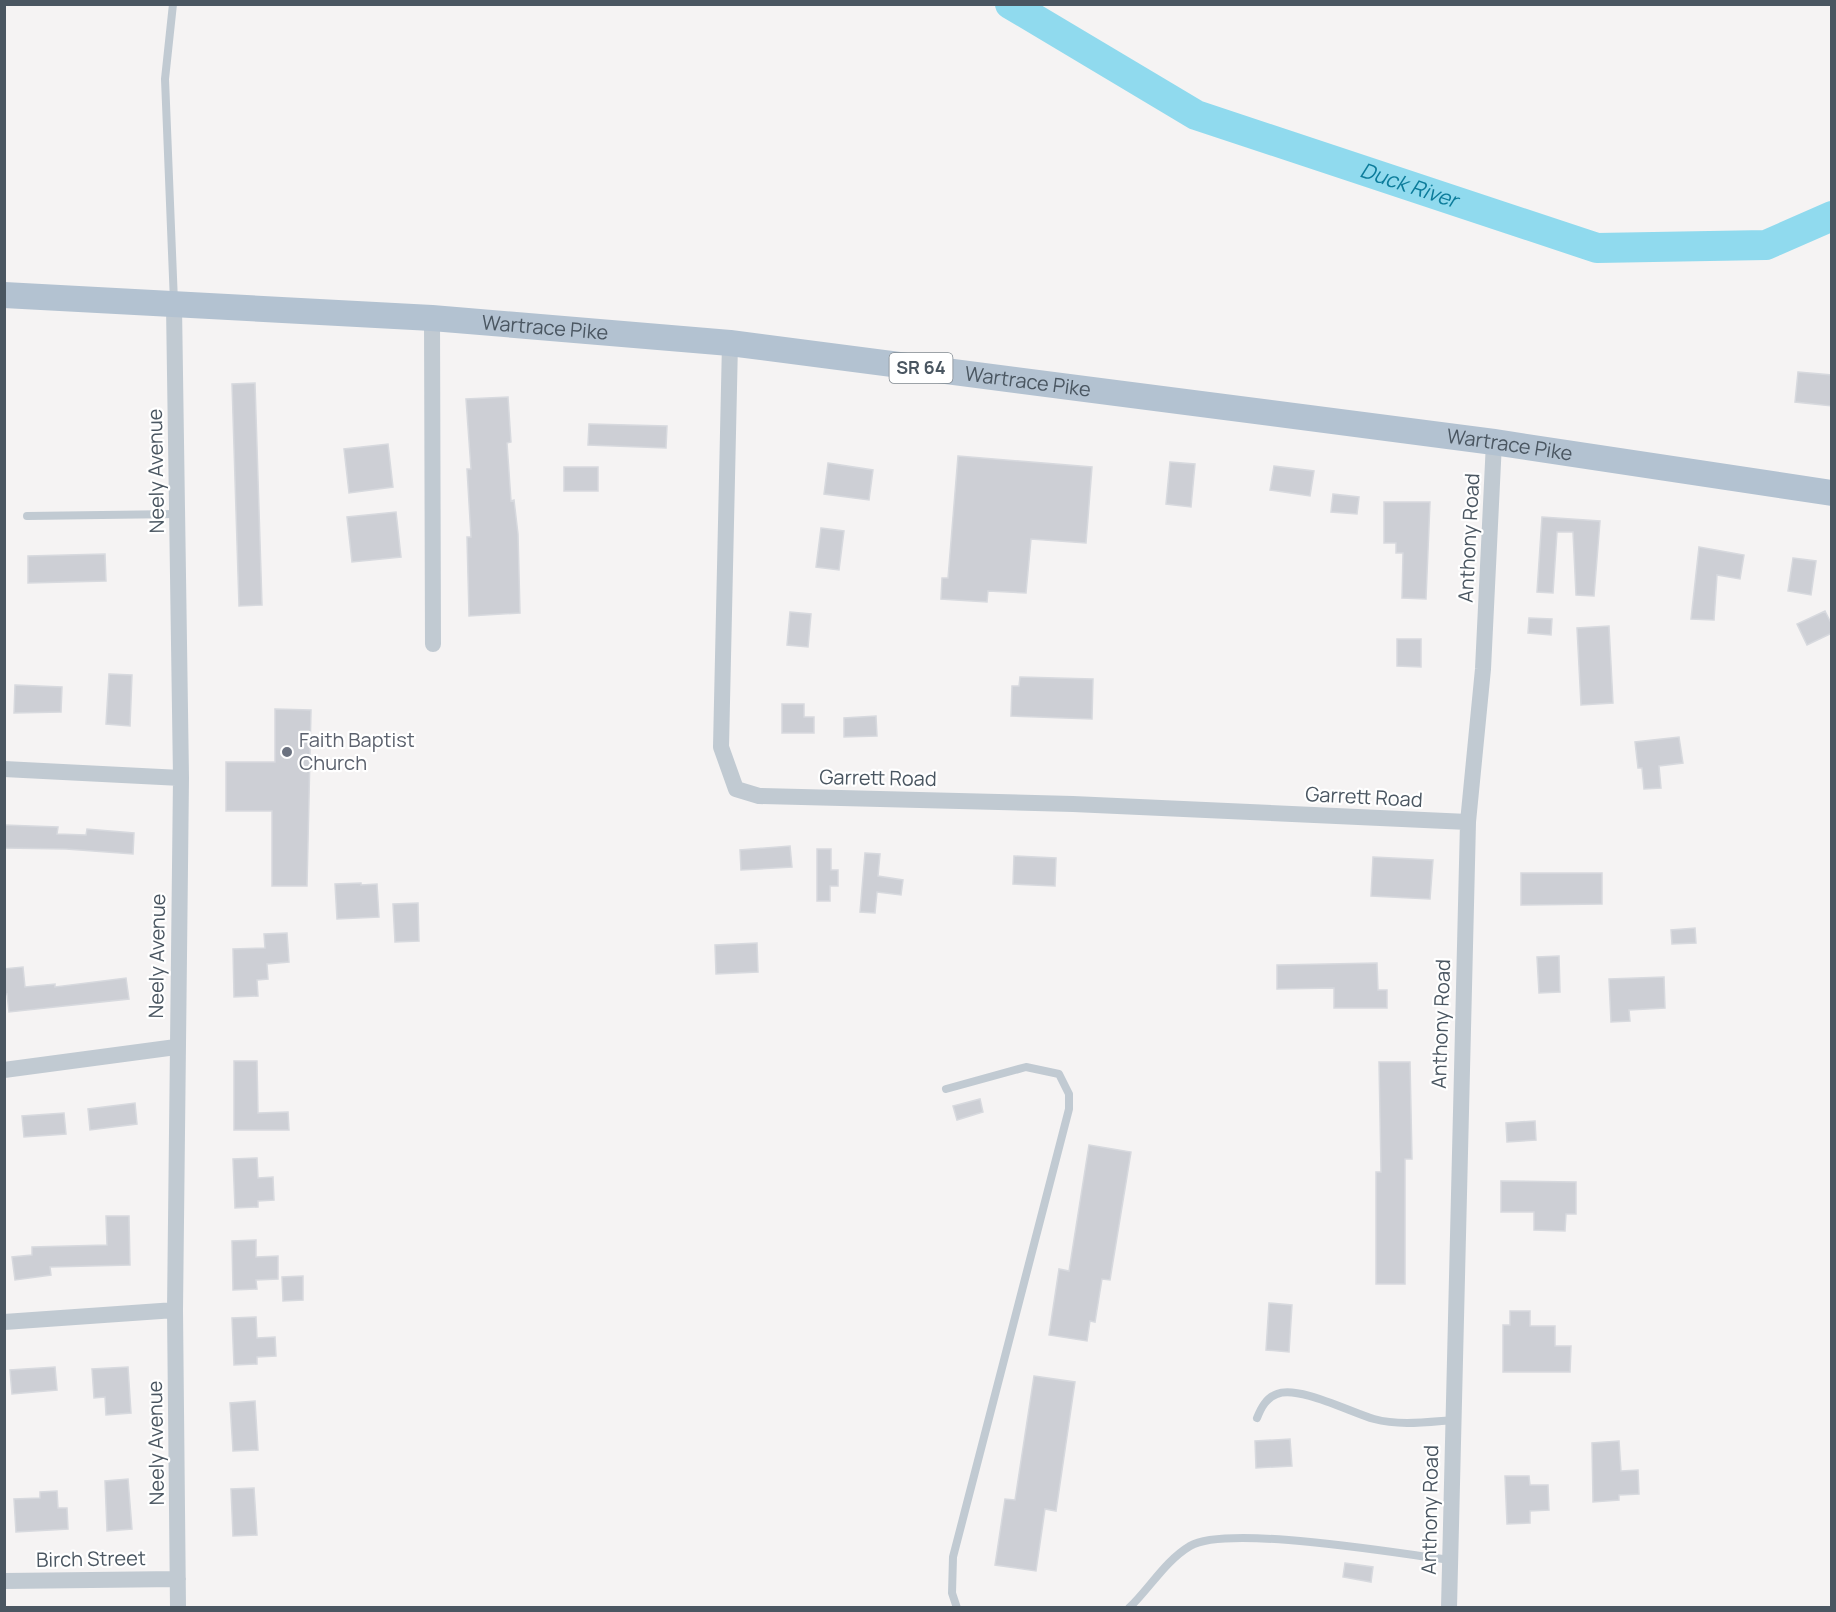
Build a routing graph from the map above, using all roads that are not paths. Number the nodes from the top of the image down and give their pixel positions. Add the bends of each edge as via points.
1 (173, 4) edge
2 (4, 296) edge
3 (174, 306) junction
4 (432, 318) junction
5 (730, 343) junction
6 (1494, 442) junction
7 (1832, 494) edge
8 (177, 514) junction
9 (27, 516) dead end
10 (433, 644) dead end
11 (4, 769) edge
12 (181, 778) junction
13 (1468, 822) junction
14 (176, 1047) junction
15 (4, 1070) edge
16 (946, 1089) dead end
17 (175, 1310) junction
18 (4, 1322) edge
19 (1257, 1418) dead end
20 (1453, 1420) junction
21 (1450, 1560) junction
22 (178, 1579) junction
23 (4, 1581) edge
24 (178, 1608) edge
25 (957, 1608) edge
26 (1129, 1608) edge
27 (1449, 1608) edge

1 - 3 lane via 165,80
2 - 3 main road, Wartrace Pike / SR 64
3 - 4 main road, Wartrace Pike / SR 64
3 - 8 street, Neely Avenue
4 - 5 main road, Wartrace Pike / SR 64
4 - 10 street
5 - 6 main road, Wartrace Pike / SR 64
5 - 13 street, Garrett Road via 721,747 736,789 759,796 1072,804
6 - 7 main road, Wartrace Pike / SR 64
6 - 13 street, Anthony Road via 1483,669
8 - 9 lane
8 - 12 street, Neely Avenue
11 - 12 street
12 - 14 street, Neely Avenue
13 - 20 street, Anthony Road
14 - 15 street
14 - 17 street, Neely Avenue
16 - 25 lane via 1026,1067 1059,1074 1069,1094 1069,1109 953,1557 952,1593
17 - 18 street
17 - 22 street, Neely Avenue
19 - 20 lane via 1268,1399 1278,1393 1314,1397 1376,1419
20 - 21 street, Anthony Road
21 - 26 lane via 1270,1539 1208,1539 1170,1561
21 - 27 street, Anthony Road
22 - 23 street, Birch Street
22 - 24 street, Neely Avenue

